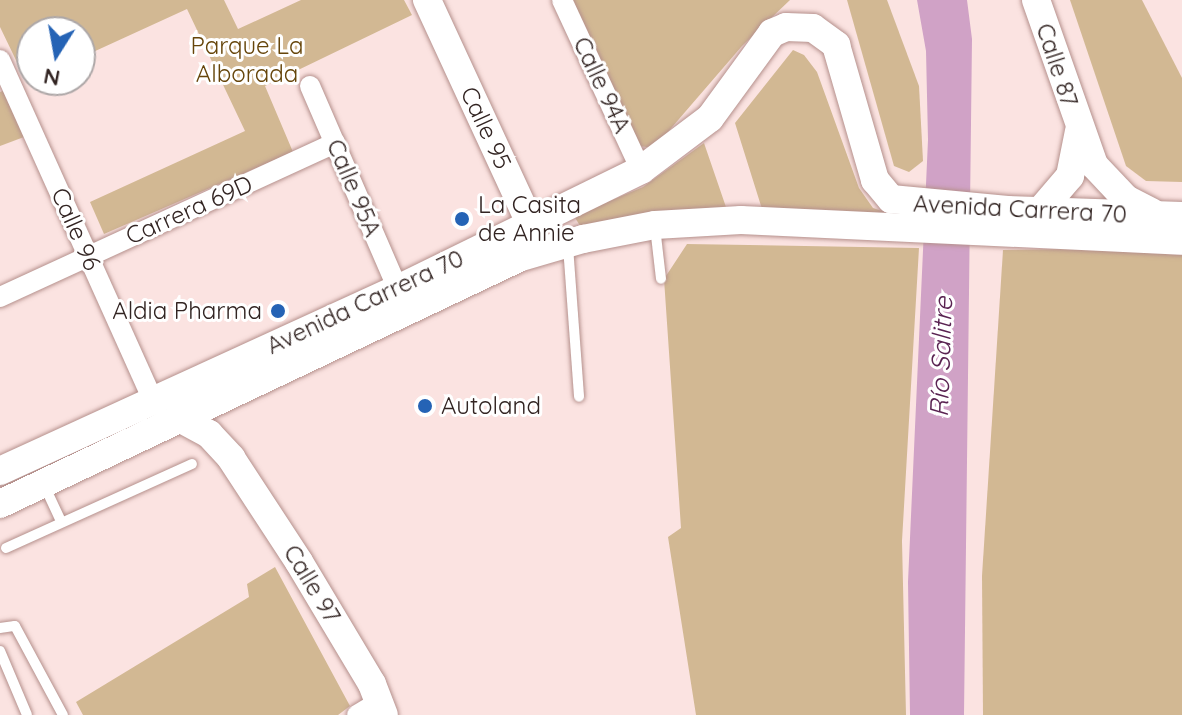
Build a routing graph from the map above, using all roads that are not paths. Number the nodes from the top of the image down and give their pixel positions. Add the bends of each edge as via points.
1 (427, 0) edge
2 (562, 0) edge
3 (1036, 0) edge
4 (0, 60) edge
5 (310, 86) dead end
6 (1079, 130) junction
7 (335, 143) junction
8 (1094, 165) junction
9 (641, 170) junction
10 (1072, 212) junction
11 (1171, 215) edge
12 (914, 216) junction
13 (1019, 221) junction
14 (531, 225) junction
15 (655, 225) junction
16 (1182, 241) edge
17 (568, 244) junction
18 (88, 256) junction
19 (521, 257) junction
20 (661, 279) dead end
21 (398, 289) junction
22 (0, 297) edge
23 (234, 395) junction
24 (579, 397) dead end
25 (152, 399) junction
26 (181, 419) junction
27 (231, 458) junction
28 (192, 464) dead end
29 (0, 471) edge
30 (43, 483) junction
31 (0, 504) edge
32 (61, 522) junction
33 (6, 548) dead end
34 (0, 628) edge
35 (0, 651) edge
36 (373, 711) edge
37 (27, 715) edge
38 (63, 715) edge

1 - 14 street, Calle 95
2 - 9 street, Calle 94A
3 - 6 street, Calle 87
4 - 18 street, Calle 96
5 - 7 street, Calle 95A
6 - 8 street, Calle 87
6 - 13 street, Calle 87 via 1070,176
7 - 18 street, Carrera 69D
7 - 21 street, Calle 95A
8 - 10 street via 1090,186
8 - 11 street, Calle 87 via 1126,199
9 - 12 street, Avenida Carrera 70 via 710,118 772,33 798,26 823,33 836,45 881,190
9 - 14 street, Avenida Carrera 70
10 - 11 street, Avenida Carrera 70
10 - 13 street via 1050,226
12 - 13 street, Avenida Carrera 70
12 - 15 street, Avenida Carrera 70
13 - 16 street, Avenida Carrera 70
14 - 19 street
14 - 21 street, Avenida Carrera 70
15 - 17 street, Avenida Carrera 70
15 - 20 lane
17 - 19 street, Avenida Carrera 70
17 - 24 lane
18 - 22 street, Carrera 69D
18 - 25 street, Calle 96
19 - 23 street, Avenida Carrera 70
21 - 25 street, Avenida Carrera 70
23 - 26 street, Avenida Carrera 70
23 - 27 street, Calle 97 via 226,426
25 - 29 street, Avenida Carrera 70
26 - 27 street, Calle 97 via 209,434
26 - 30 street, Avenida Carrera 70
27 - 36 street, Calle 97 via 299,562
28 - 32 lane
30 - 31 street, Avenida Carrera 70
30 - 32 lane
32 - 33 lane
34 - 38 lane via 15,626
35 - 37 lane

